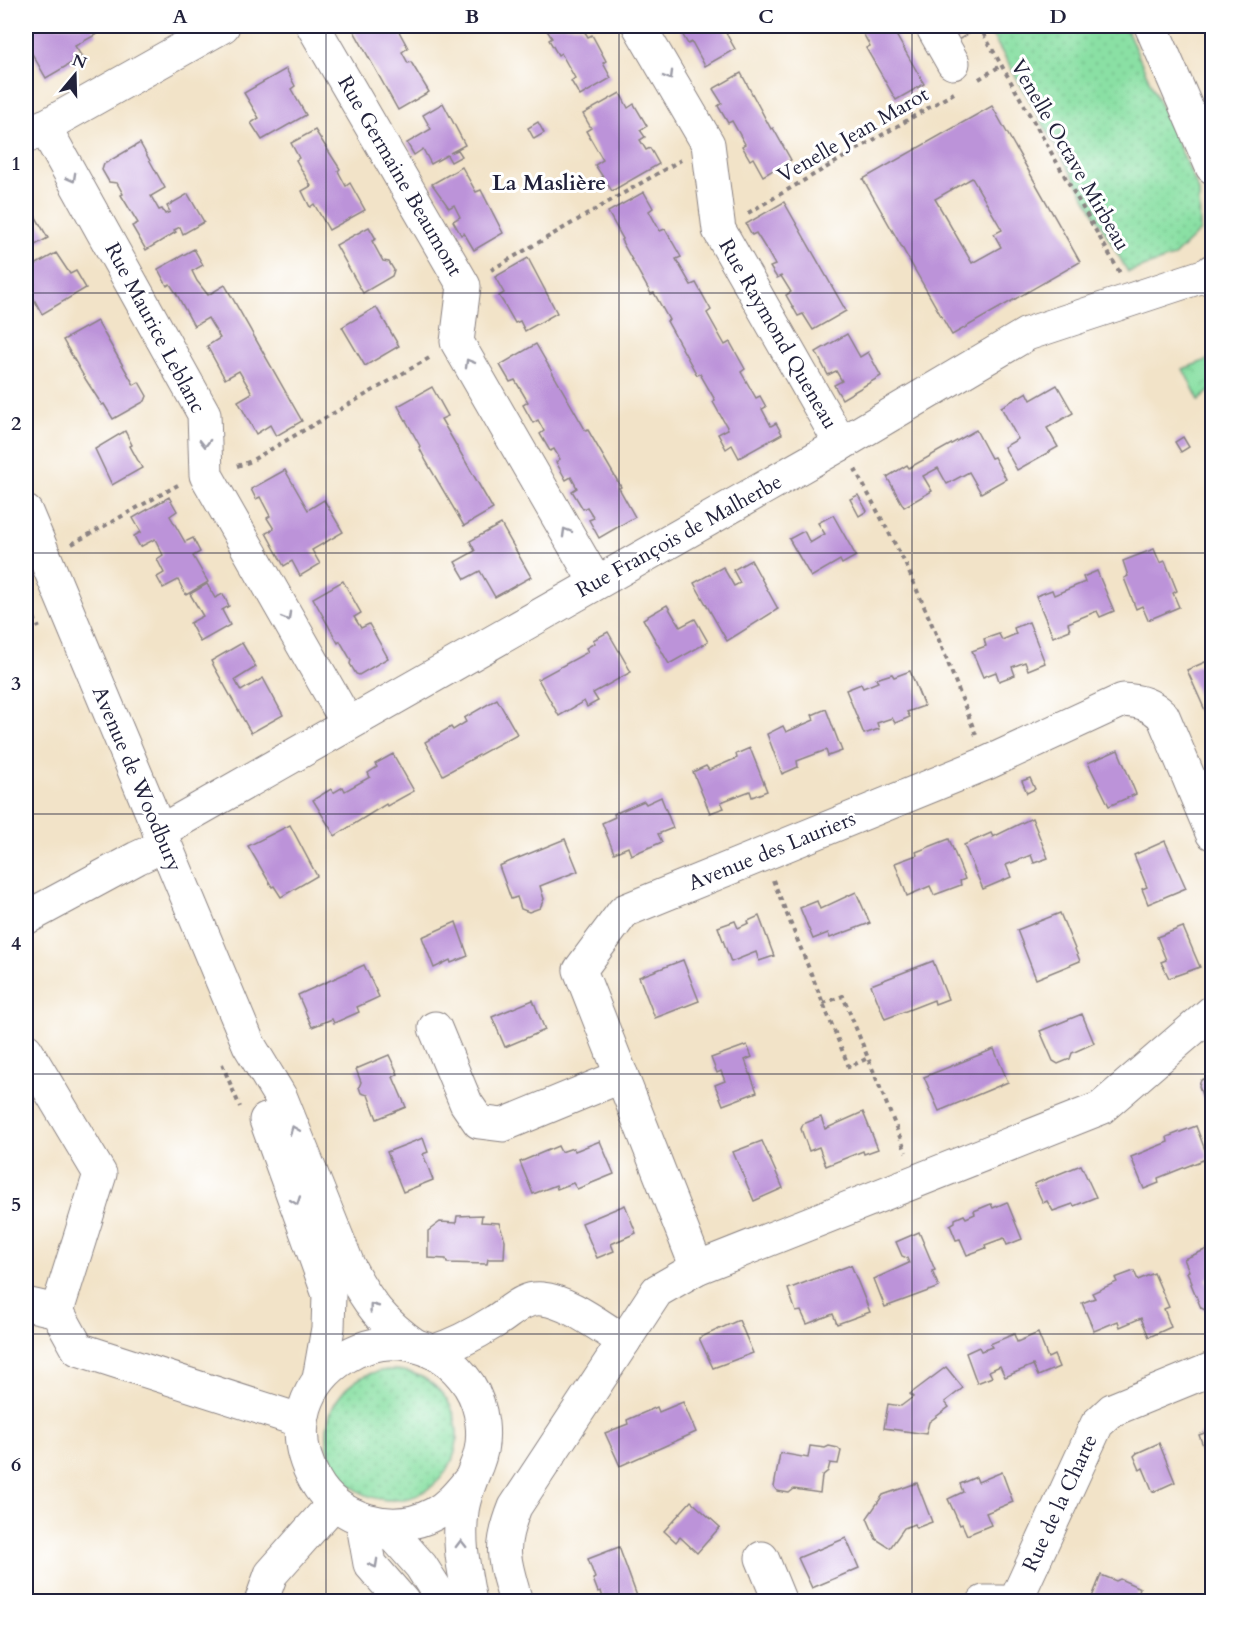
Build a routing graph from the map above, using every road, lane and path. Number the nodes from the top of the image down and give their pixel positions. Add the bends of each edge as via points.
1 (223, 26) edge
2 (313, 26) edge
3 (639, 26) edge
4 (932, 26) edge
5 (979, 26) edge
6 (1151, 26) edge
7 (1002, 65) junction
8 (962, 78) junction
9 (32, 130) edge
10 (708, 144) junction
11 (1212, 166) edge
12 (719, 230) junction
13 (1212, 271) edge
14 (464, 286) junction
15 (1135, 298) junction
16 (458, 342) junction
17 (847, 455) junction
18 (206, 475) junction
19 (26, 512) edge
20 (45, 558) junction
21 (596, 583) junction
22 (348, 724) junction
23 (987, 763) junction
24 (1212, 833) edge
25 (162, 838) junction
26 (763, 855) junction
27 (26, 918) edge
28 (823, 1003) junction
29 (1212, 1012) edge
30 (435, 1028) dead end
31 (249, 1045) junction
32 (26, 1050) edge
33 (218, 1053) dead end
34 (868, 1058) junction
35 (622, 1077) junction
36 (240, 1108) dead end
37 (918, 1181) junction
38 (697, 1268) junction
39 (26, 1304) edge
40 (57, 1311) junction
41 (496, 1321) junction
42 (624, 1341) junction
43 (424, 1349) junction
44 (1212, 1369) edge
45 (319, 1379) junction
46 (469, 1386) junction
47 (302, 1421) junction
48 (470, 1480) junction
49 (360, 1515) junction
50 (762, 1558) dead end
51 (261, 1602) edge
52 (403, 1602) edge
53 (444, 1602) edge
54 (470, 1602) edge
55 (516, 1602) edge
56 (780, 1602) edge
57 (984, 1602) edge
58 (1002, 1602) edge
59 (1014, 1602) edge

1 - 9 street
2 - 14 street, Rue Germaine Beaumont
3 -> 10 street, Rue Raymond Queneau
4 - 8 street
5 - 7 path, Venelle Octave Mirbeau
6 - 11 street
7 - 8 path, Venelle Jean Marot
7 - 15 path, Venelle Octave Mirbeau
8 - 12 path, Venelle Jean Marot
9 -> 18 street, Rue Maurice Leblanc via 204,414
10 - 12 street, Rue Raymond Queneau
10 - 14 path
12 - 17 street, Rue Raymond Queneau
13 - 15 street, Rue François de Malherbe
14 - 16 street, Rue Germaine Beaumont
15 - 17 street, Rue François de Malherbe via 1028,334
16 - 18 path via 249,462
21 -> 16 street
17 - 21 street, Rue François de Malherbe
17 - 23 path via 905,563
18 - 20 path via 181,483
18 -> 22 street, Rue Maurice Leblanc
19 - 20 street, Avenue de Woodbury
20 - 25 street, Avenue de Woodbury
21 - 22 street, Rue François de Malherbe
22 - 25 street, Rue François de Malherbe
23 - 24 street, Avenue des Lauriers via 1123,700 1144,703 1163,716
23 - 26 street, Avenue des Lauriers
25 - 27 street, Rue François de Malherbe via 137,858
25 - 31 street, Avenue de Woodbury
26 - 28 path
26 - 35 street, Avenue des Lauriers via 624,911 580,970
28 - 34 path via 843,996
28 - 34 path via 849,1067
29 - 37 street via 1101,1108
30 - 35 street via 466,1103 479,1122 502,1125
43 -> 31 street, Avenue de Woodbury via 378,1315 361,1292 281,1098
31 -> 45 street, Avenue de Woodbury via 263,1110 329,1295
32 - 40 street via 100,1174
33 - 36 path
34 - 37 path
35 - 38 street, Avenue des Lauriers
37 - 38 street
38 - 42 street via 657,1291
39 - 40 street
40 - 47 street via 78,1349
41 - 42 street via 516,1305 541,1299 562,1304
41 - 43 street via 452,1345
41 - 46 street
42 - 55 street via 515,1506 505,1531 503,1556
43 - 45 street, Avenue de Woodbury via 395,1343 373,1345 352,1351
43 - 46 street, Avenue de Woodbury via 453,1366
44 - 59 street, Rue de la Charte via 1112,1410 1097,1424
45 - 47 street, Avenue de Woodbury
46 - 48 street, Avenue de Woodbury via 482,1422 482,1443
47 - 49 street, Avenue de Woodbury via 307,1466 318,1486
48 - 49 street, Avenue de Woodbury via 454,1500 434,1514 409,1522
54 -> 48 street, Avenue de Woodbury via 460,1549 462,1509
49 - 51 street via 271,1574
49 -> 52 street via 370,1564
49 - 53 street, Avenue de Woodbury via 421,1566
50 - 56 street
57 - 58 street

